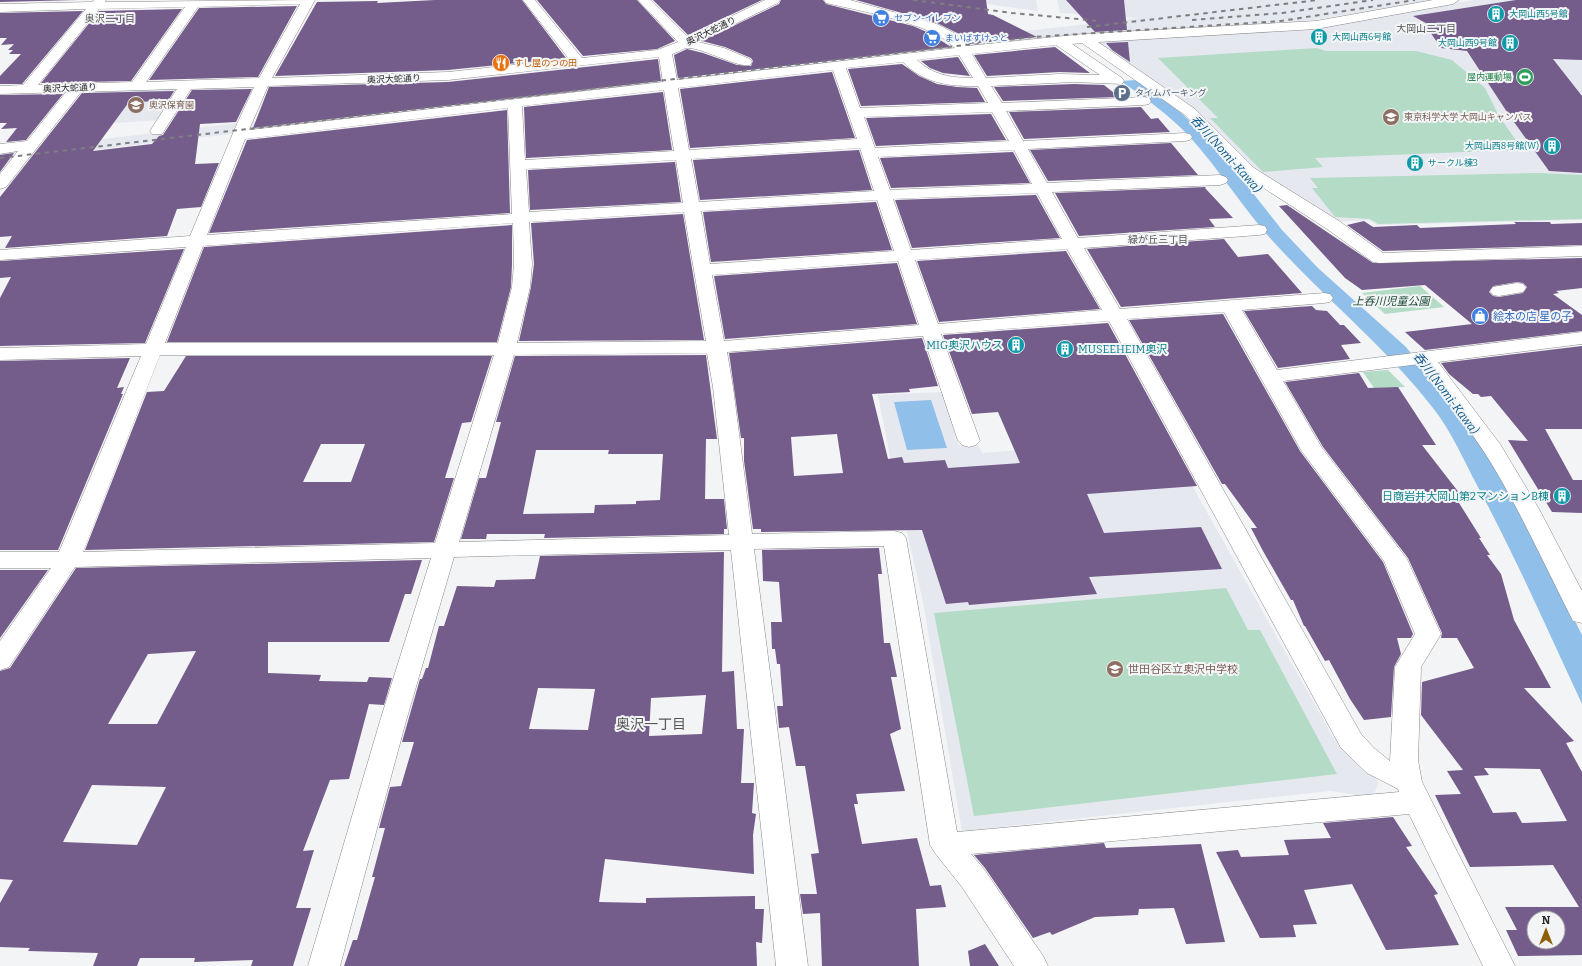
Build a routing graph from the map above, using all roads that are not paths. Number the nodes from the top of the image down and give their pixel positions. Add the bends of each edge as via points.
1 (308, 0) edge
2 (529, 0) edge
3 (644, 0) edge
4 (774, 0) edge
5 (830, 0) edge
6 (1453, 0) edge
7 (195, 2) edge
8 (98, 3) edge
9 (0, 8) edge
10 (1083, 38) junction
11 (1058, 40) junction
12 (686, 43) junction
13 (965, 51) junction
14 (664, 53) junction
15 (907, 58) junction
16 (578, 62) junction
17 (745, 62) dead end
18 (838, 67) junction
19 (1099, 70) junction
20 (980, 78) junction
21 (264, 81) junction
22 (187, 84) junction
23 (670, 84) junction
24 (136, 86) junction
25 (78, 88) junction
26 (27, 89) junction
27 (0, 90) edge
28 (1144, 101) dead end
29 (515, 102) junction
30 (998, 108) junction
31 (854, 112) junction
32 (354, 121) junction
33 (157, 131) dead end
34 (240, 134) junction
35 (345, 136) dead end
36 (1186, 137) dead end
37 (32, 145) junction
38 (1018, 146) junction
39 (867, 148) junction
40 (0, 149) edge
41 (683, 155) junction
42 (22, 158) junction
43 (0, 161) edge
44 (519, 165) junction
45 (1220, 180) dead end
46 (0, 184) edge
47 (1041, 187) junction
48 (883, 195) junction
49 (692, 207) junction
50 (520, 218) junction
51 (1259, 230) dead end
52 (196, 241) junction
53 (1071, 243) junction
54 (1582, 251) edge
55 (904, 254) junction
56 (0, 255) edge
57 (703, 270) junction
58 (1517, 288) dead end
59 (1499, 291) dead end
60 (1324, 298) dead end
61 (1230, 307) junction
62 (1115, 316) junction
63 (931, 331) junction
64 (1582, 338) edge
65 (716, 347) junction
66 (506, 348) junction
67 (153, 349) junction
68 (0, 354) edge
69 (1424, 358) junction
70 (1271, 377) junction
71 (969, 441) dead end
72 (742, 542) junction
73 (445, 550) junction
74 (0, 560) edge
75 (68, 560) junction
76 (1582, 615) edge
77 (0, 661) edge
78 (1412, 792) junction
79 (946, 845) junction
80 (324, 966) edge
81 (792, 966) edge
82 (1032, 966) edge
83 (1499, 966) edge

1 - 7 street
1 - 21 street
2 - 16 street
3 - 12 street
4 - 12 street, 奥沢大蛇通り
5 - 13 street via 934,27 953,38
6 - 10 street via 1288,28
7 - 8 street
7 - 24 street
8 - 9 street
8 - 26 street
10 - 11 street
10 - 54 street via 1190,112 1248,171 1333,225 1379,258
11 - 13 street
11 - 19 street
12 - 14 street, 奥沢大蛇通り
12 - 17 street via 719,51
13 - 15 street
13 - 20 street
14 - 16 street, 奥沢大蛇通り
14 - 23 street
15 - 18 street
15 - 20 street via 934,77 955,82
16 - 21 street, 奥沢大蛇通り via 441,77
18 - 23 street
18 - 31 street
19 - 20 street
19 - 20 street via 1117,81 1091,77
20 - 30 street
21 - 22 street, 奥沢大蛇通り
21 - 34 street
22 - 24 street, 奥沢大蛇通り
22 - 33 street
23 - 29 street
23 - 41 street
24 - 25 street, 奥沢大蛇通り
25 - 26 street, 奥沢大蛇通り
25 - 37 street
26 - 27 street, 奥沢大蛇通り
28 - 30 street
29 - 32 street
29 - 44 street
30 - 31 street via 866,114
30 - 38 street
31 - 39 street
32 - 34 street
32 - 35 street
34 - 52 street
36 - 38 street
37 - 40 street
37 - 42 street
38 - 39 street
38 - 47 street
39 - 41 street
39 - 48 street
41 - 44 street
41 - 49 street
42 - 43 street
42 - 46 street
44 - 50 street
45 - 47 street
47 - 48 street
47 - 53 street
48 - 49 street
48 - 55 street
49 - 50 street
49 - 57 street
50 - 52 street
50 - 66 street via 522,287
51 - 53 street
52 - 56 street
52 - 67 street
53 - 55 street
53 - 62 street
55 - 57 street
55 - 63 street
57 - 65 street
58 - 59 street
60 - 61 street
61 - 62 street
61 - 70 street
62 - 63 street
62 - 78 street via 1351,741 1364,757
63 - 65 street
63 - 71 street
64 - 69 street
65 - 66 street
65 - 72 street
66 - 67 street
66 - 73 street
67 - 68 street
67 - 75 street
69 - 70 street
69 - 76 street via 1458,398 1508,474 1534,519
70 - 78 street via 1312,450 1395,559 1428,634 1408,667 1404,760
72 - 73 street
72 - 79 street via 894,538
72 - 81 street
73 - 75 street
73 - 80 street via 393,721
74 - 75 street
75 - 77 street
78 - 79 street
78 - 83 street
79 - 82 street via 973,878

